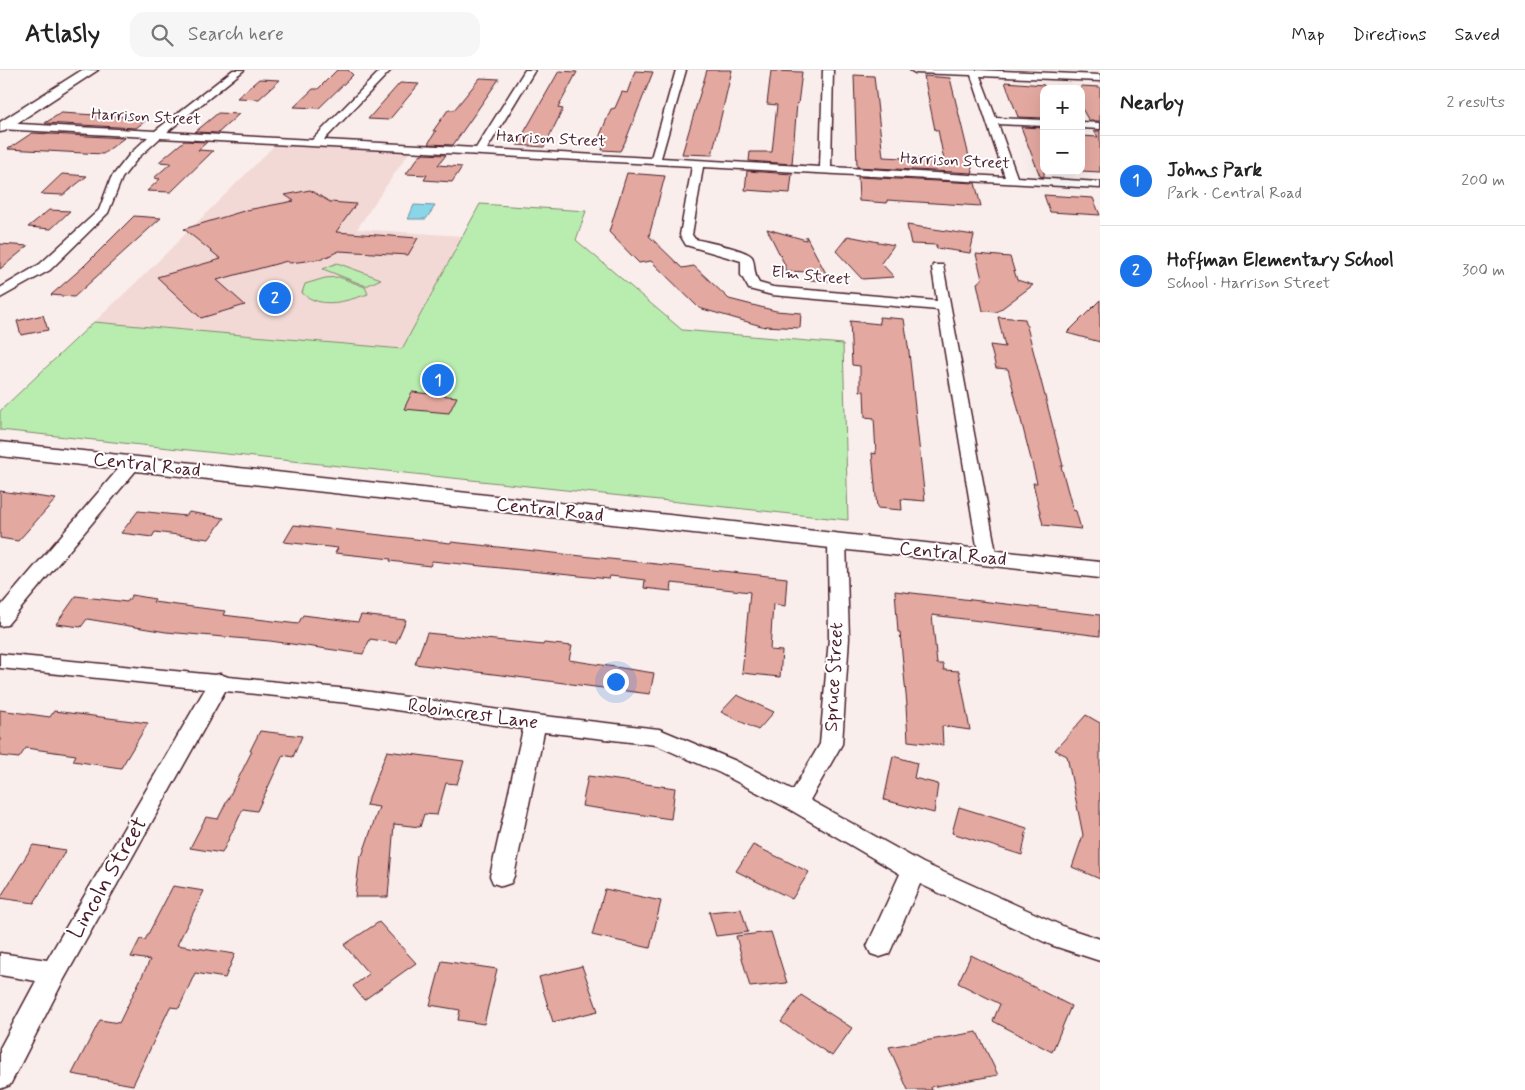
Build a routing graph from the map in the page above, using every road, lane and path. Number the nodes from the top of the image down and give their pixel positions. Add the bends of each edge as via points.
1 (91, 70) edge
2 (240, 70) edge
3 (386, 70) edge
4 (530, 70) edge
5 (681, 70) edge
6 (828, 70) edge
7 (914, 70) edge
8 (975, 73) junction
9 (1100, 78) edge
10 (991, 121) junction
11 (1040, 123) edge
12 (1085, 125) edge
13 (1100, 126) edge
14 (1, 127) edge
15 (158, 134) junction
16 (316, 142) junction
17 (480, 151) junction
18 (655, 161) junction
19 (698, 163) junction
20 (825, 169) junction
21 (1012, 180) junction
22 (1100, 185) edge
23 (938, 268) dead end
24 (0, 294) edge
25 (944, 306) junction
26 (0, 449) edge
27 (132, 464) junction
28 (837, 541) junction
29 (988, 558) junction
30 (1100, 570) edge
31 (0, 620) edge
32 (0, 660) edge
33 (220, 682) junction
34 (535, 723) junction
35 (796, 803) junction
36 (914, 870) junction
37 (502, 876) dead end
38 (880, 946) dead end
39 (1100, 950) edge
40 (0, 964) edge
41 (54, 973) junction
42 (0, 1076) edge

1 - 14 main road
2 - 15 street
3 - 16 street
4 - 17 street
5 - 18 street
6 - 20 street
7 - 8 street
8 - 9 street
8 - 10 street
10 - 11 street
10 - 21 street
12 - 13 street
14 - 15 street, Harrison Street
15 - 16 street, Harrison Street
15 - 24 street via 134,156 118,178 104,211 45,267
16 - 17 street, Harrison Street
17 - 18 street, Harrison Street
18 - 19 street, Harrison Street
19 - 20 street, Harrison Street
19 - 25 street, Elm Street via 686,235 690,242 747,259 747,275 754,286 772,291
20 - 21 street, Harrison Street
21 - 22 street, Harrison Street
23 - 25 street
25 - 29 street
26 - 27 main road, Central Road
27 - 28 main road, Central Road
27 - 31 street
28 - 29 main road, Central Road
28 - 35 street, Spruce Street via 839,638 831,744
29 - 30 main road, Central Road
32 - 33 street, Robincrest Lane
33 - 34 street, Robincrest Lane via 349,696
33 - 41 street, Lincoln Street
34 - 35 street, Robincrest Lane via 658,738 728,767
34 - 37 street
35 - 36 street, Robincrest Lane
36 - 38 street
36 - 39 street, Robincrest Lane via 1060,937
40 - 41 street
41 - 42 street, Lincoln Street

